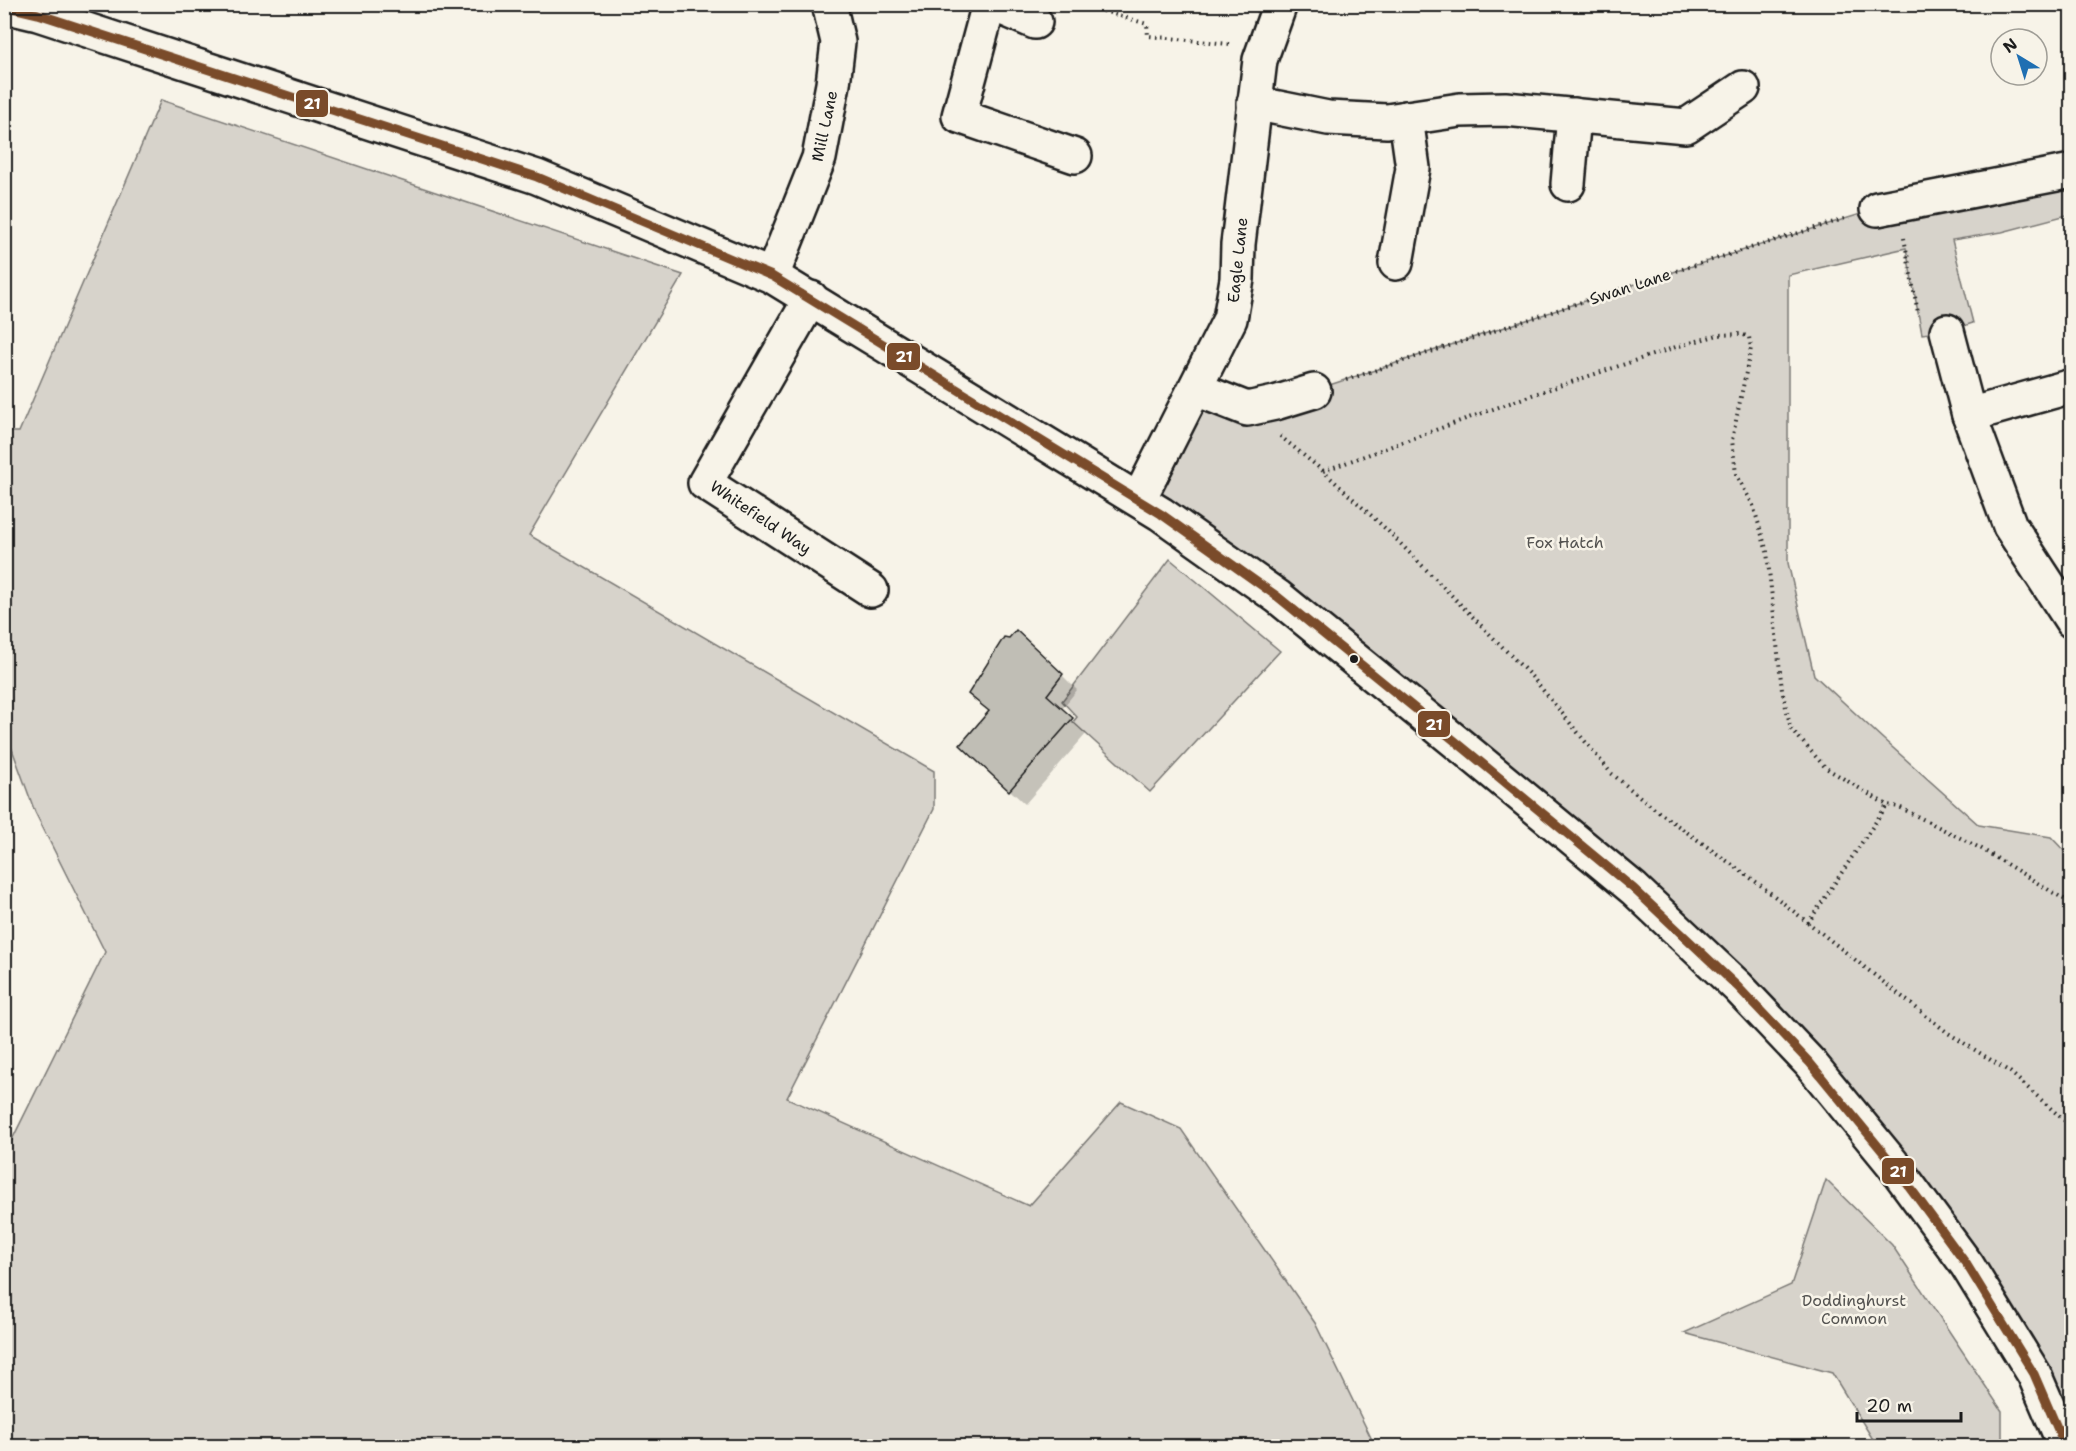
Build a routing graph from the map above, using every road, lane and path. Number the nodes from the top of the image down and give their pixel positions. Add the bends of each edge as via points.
1 (829, 4) edge
2 (991, 4) edge
3 (1080, 4) edge
4 (1280, 4) edge
5 (4, 6) edge
6 (1035, 22) dead end
7 (1264, 47) junction
8 (1743, 88) dead end
9 (1254, 103) junction
10 (1574, 115) junction
11 (1406, 118) junction
12 (1075, 156) dead end
13 (2072, 171) edge
14 (1568, 184) dead end
15 (1888, 207) junction
16 (1395, 263) dead end
17 (772, 276) junction
18 (811, 298) junction
19 (1947, 331) joint
20 (2072, 386) edge
21 (1196, 389) junction
22 (1314, 391) joint
23 (1247, 409) junction
24 (1969, 415) junction
25 (1323, 471) junction
26 (1139, 499) junction
27 (871, 590) dead end
28 (2072, 621) edge
29 (1887, 805) junction
30 (2072, 904) edge
31 (1808, 923) junction
32 (2072, 1130) edge
33 (2066, 1446) edge

1 - 17 main road, Mill Lane via 838,42 819,158
2 - 6 main road
2 - 12 main road via 958,116
3 - 7 path via 1147,24 1148,36
4 - 7 main road, Eagle Lane
5 - 17 main road via 537,177
7 - 9 main road, Eagle Lane
8 - 10 main road via 1686,126
9 - 11 main road via 1328,118
9 - 21 main road, Eagle Lane via 1238,244 1238,279 1230,319
10 - 11 main road via 1505,109 1460,110
10 - 14 main road
11 - 16 main road via 1413,168
13 - 15 main road
15 - 19 path via 1922,334
15 - 22 path, Swan Lane via 1657,277
17 - 18 main road
18 - 26 main road
18 - 27 main road, Whitefield Way via 705,483
19 - 24 main road
20 - 24 main road
21 - 23 main road
21 - 26 main road, Eagle Lane
22 - 23 main road
23 - 25 path
24 - 28 main road via 2010,526
25 - 29 path via 1676,346 1718,334 1749,337 1751,348 1732,440 1736,474 1753,505 1767,552 1782,690 1791,729 1826,768
25 - 31 path via 1533,678 1611,773
26 - 33 main road via 1278,597 1449,736 1634,889 1738,987 1810,1063 1892,1163 1967,1265 2034,1374
29 - 30 path via 1899,807 1980,848
29 - 31 path
31 - 32 path via 1948,1034 2010,1072

